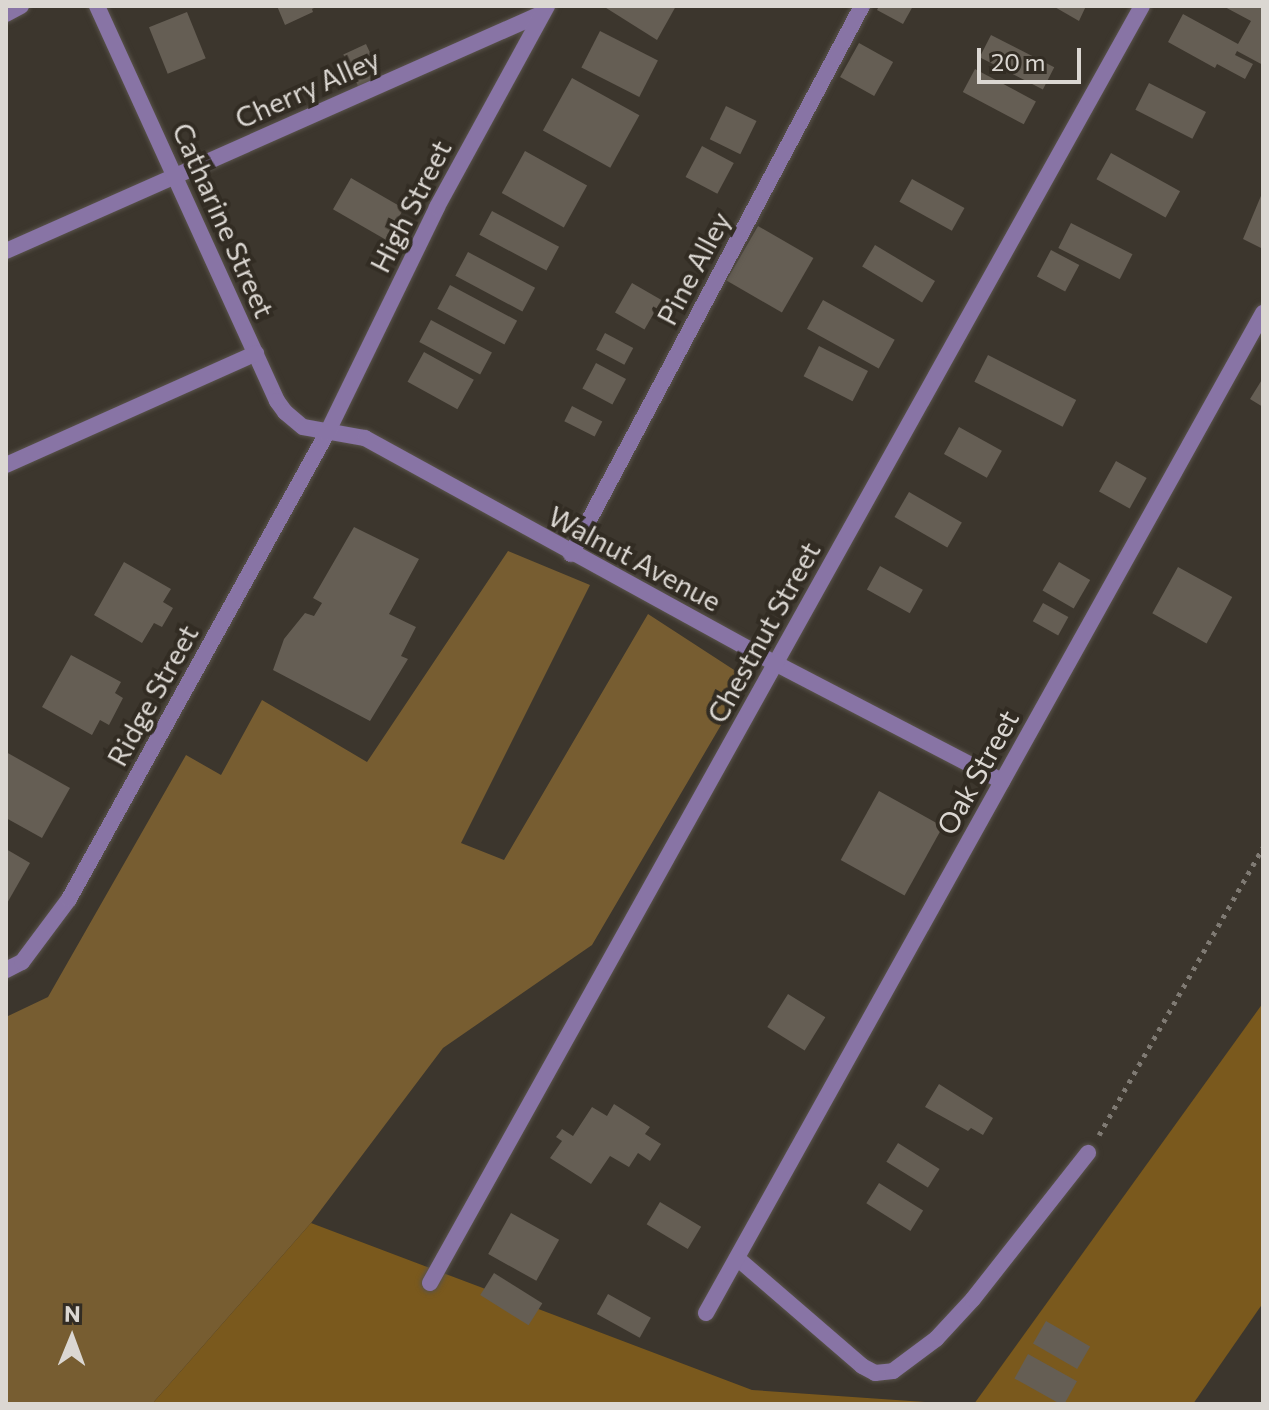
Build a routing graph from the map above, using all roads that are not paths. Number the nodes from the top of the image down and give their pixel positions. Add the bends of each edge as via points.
1 (21, 6) edge
2 (97, 6) edge
3 (862, 6) edge
4 (1142, 6) edge
5 (545, 9) edge
6 (6, 14) edge
7 (176, 174) junction
8 (6, 251) edge
9 (1263, 313) edge
10 (256, 353) junction
11 (327, 433) junction
12 (6, 465) edge
13 (571, 554) junction
14 (775, 663) junction
15 (1002, 781) junction
16 (6, 970) edge
17 (1088, 1153) road end
18 (737, 1258) junction
19 (430, 1283) dead end
20 (706, 1313) dead end

1 - 6 street
2 - 7 street, Catharine Street
3 - 13 street, Pine Alley
4 - 14 street, Chestnut Street
5 - 7 street, Cherry Alley
5 - 11 street, High Street via 437,207
7 - 8 street, Cherry Alley
7 - 10 street, Catharine Street
9 - 15 street, Oak Street
10 - 11 street, Catharine Street via 285,412 303,427
10 - 12 street
11 - 13 street, Walnut Avenue via 365,438
11 - 16 street, Ridge Street via 69,899 22,962
13 - 14 street, Walnut Avenue
14 - 15 street, Walnut Avenue
14 - 19 street, Chestnut Street
15 - 18 street, Oak Street
17 - 18 street via 955,1319 893,1371 875,1373 862,1366
18 - 20 street, Oak Street

